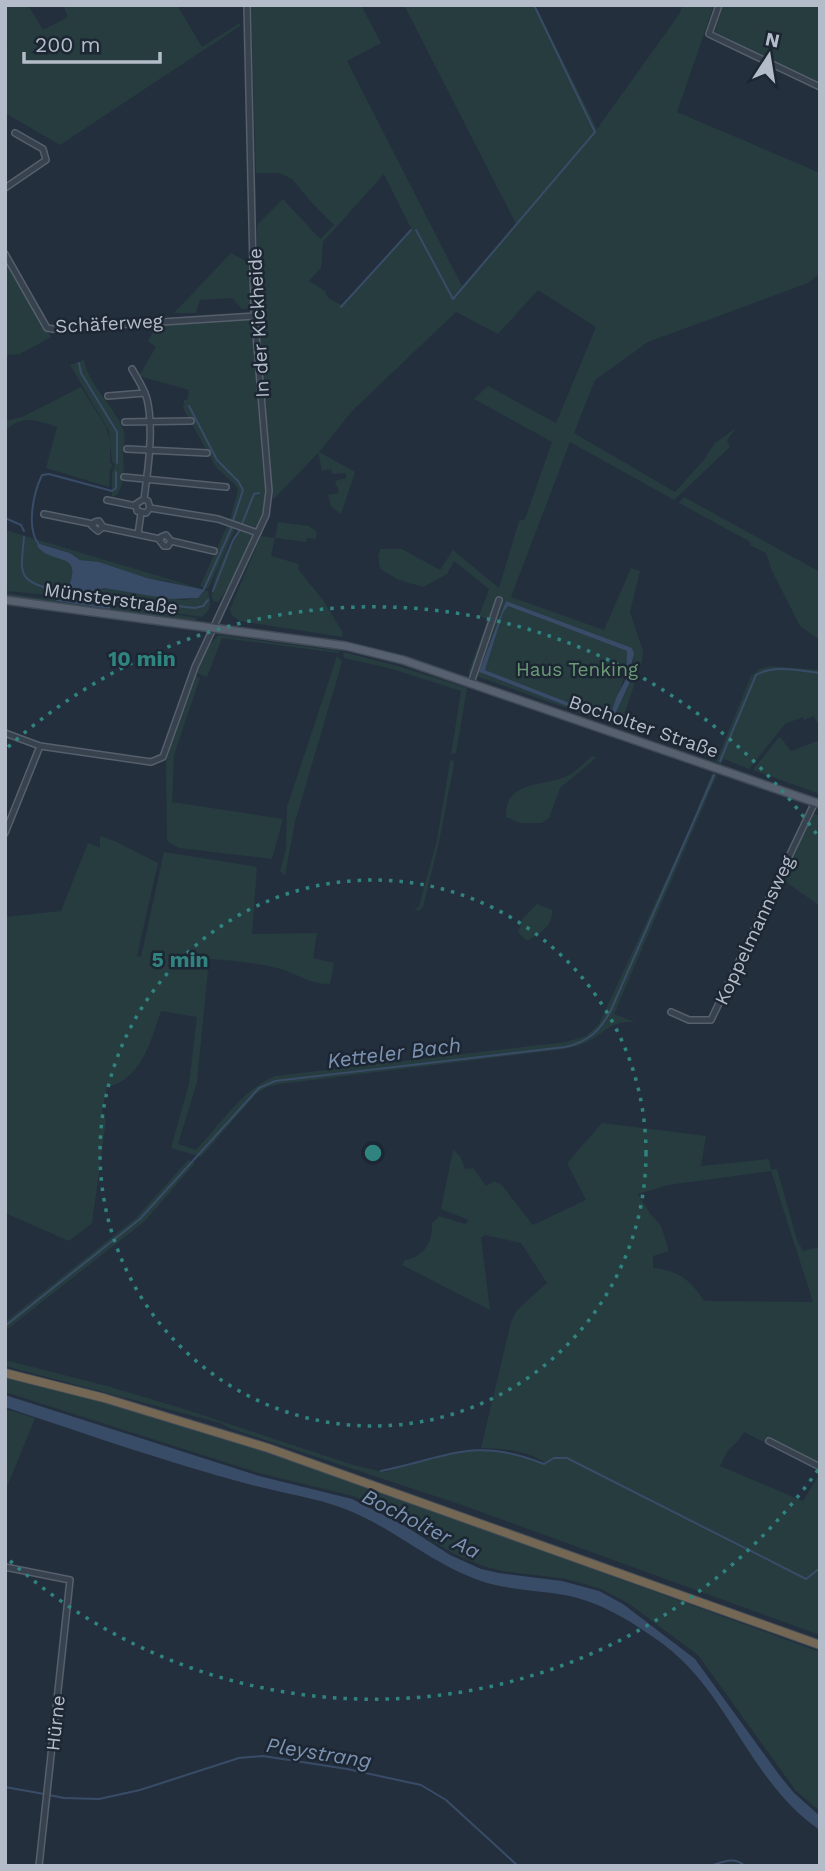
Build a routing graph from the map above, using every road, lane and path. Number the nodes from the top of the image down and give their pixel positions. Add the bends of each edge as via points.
1 (247, 5) edge
2 (719, 5) edge
3 (820, 87) edge
4 (15, 133) dead end
5 (5, 188) edge
6 (5, 254) edge
7 (255, 316) junction
8 (132, 369) dead end
9 (145, 393) junction
10 (108, 396) dead end
11 (191, 421) dead end
12 (125, 422) dead end
13 (149, 422) junction
14 (127, 449) dead end
15 (149, 450) junction
16 (207, 453) dead end
17 (124, 477) dead end
18 (146, 479) junction
19 (226, 487) dead end
20 (144, 499) junction
21 (107, 500) dead end
22 (136, 506) junction
23 (150, 508) junction
24 (141, 513) junction
25 (44, 514) dead end
26 (258, 533) junction
27 (138, 534) junction
28 (214, 551) dead end
29 (5, 600) edge
30 (499, 600) dead end
31 (212, 628) junction
32 (471, 683) junction
33 (5, 733) edge
34 (40, 746) junction
35 (817, 803) edge
36 (5, 833) edge
37 (671, 1012) dead end
38 (5, 1371) edge
39 (769, 1441) dead end
40 (820, 1467) edge
41 (5, 1567) edge
42 (820, 1643) edge
43 (39, 1866) edge

1 - 7 street, In der Kickheide
2 - 3 street via 709,34
4 - 5 street via 43,149 46,160
6 - 7 street, Schäferweg via 47,328
7 - 26 street, In der Kickheide via 269,491
8 - 9 street
9 - 10 street
9 - 13 street
11 - 13 street
12 - 13 street
13 - 15 street
14 - 15 street
15 - 16 street
15 - 18 street
17 - 18 street
18 - 19 street
18 - 20 street
20 - 22 street
20 - 23 street
21 - 22 street
22 - 24 street
23 - 24 street
23 - 26 street via 218,519
24 - 27 street
25 - 27 street via 93,524 96,531 103,527
26 - 31 street, In der Kickheide
27 - 28 street via 160,539 164,545 171,541
29 - 31 main road, Münsterstraße
30 - 32 street
31 - 32 main road, Bocholter Straße via 355,648
31 - 34 street, In der Kickheide via 158,761
32 - 35 main road, Bocholter Straße
33 - 34 street
34 - 36 street
35 - 37 street, Koppelmannsweg via 711,1020 689,1020
38 - 42 highway via 104,1394 226,1431
39 - 40 street
41 - 43 street, Hürne via 70,1580

